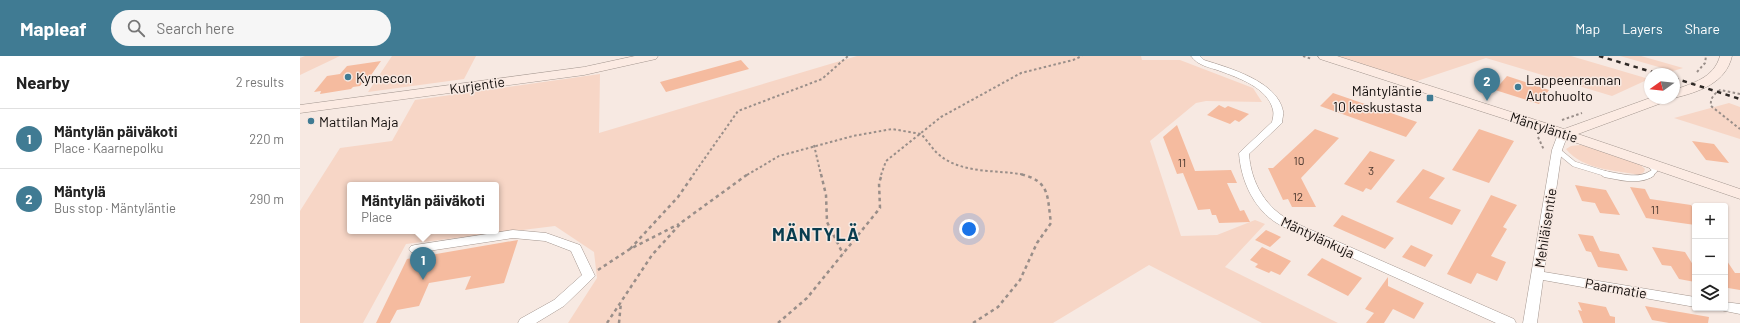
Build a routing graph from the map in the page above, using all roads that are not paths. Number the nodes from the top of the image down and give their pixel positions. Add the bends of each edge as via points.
1 (652, 56) edge
2 (1195, 56) edge
3 (1324, 56) edge
4 (1726, 56) edge
5 (1680, 92) edge
6 (1646, 104) edge
7 (300, 109) edge
8 (1564, 134) junction
9 (1557, 150) junction
10 (1642, 160) junction
11 (1740, 194) edge
12 (415, 250) dead end
13 (1537, 275) junction
14 (1692, 301) edge
15 (1728, 307) edge
16 (1740, 309) edge
17 (525, 323) edge
18 (1509, 323) edge
19 (1530, 323) edge

1 - 7 street, Kurjentie via 584,71
2 - 18 street, Mäntylänkuja via 1201,62 1259,85 1278,110 1277,123 1244,153 1244,164 1253,187 1273,216 1294,228
3 - 8 street, Mäntyläntie
4 - 5 street via 1721,72 1712,79
6 - 8 street
8 - 9 street, Mehiläisentie
8 - 10 street, Mäntyläntie
9 - 10 lane via 1572,163 1624,178 1646,177 1653,174 1655,170
9 - 13 street, Mehiläisentie
10 - 11 street, Mäntyläntie
12 - 17 street via 512,234 546,237 576,248 590,276 559,303
13 - 14 street, Paarmatie
13 - 19 street, Mehiläisentie
15 - 16 street

